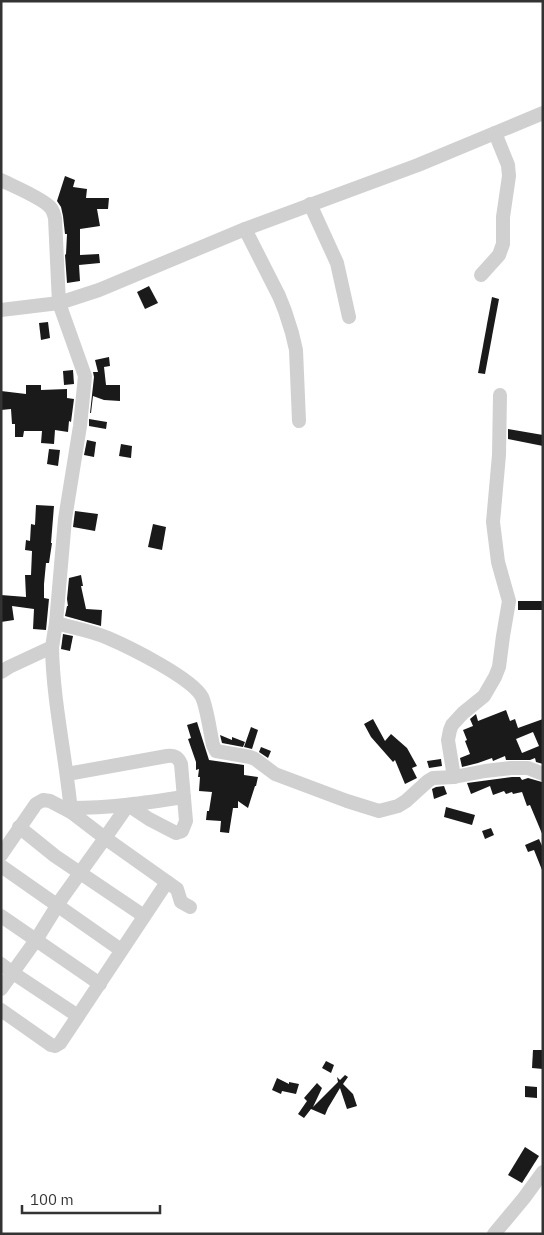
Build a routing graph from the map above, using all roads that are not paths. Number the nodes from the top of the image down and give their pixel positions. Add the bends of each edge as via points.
1 (543, 113) edge
2 (494, 134) junction
3 (1, 180) edge
4 (310, 204) junction
5 (245, 229) junction
6 (481, 275) dead end
7 (59, 303) junction
8 (1, 310) edge
9 (349, 317) dead end
10 (500, 394) dead end
11 (299, 421) dead end
12 (56, 623) junction
13 (52, 647) junction
14 (1, 672) edge
15 (67, 774) junction
16 (543, 774) edge
17 (454, 777) junction
18 (184, 797) junction
19 (128, 806) junction
20 (70, 810) junction
21 (19, 827) junction
22 (105, 838) junction
23 (1, 854) edge
24 (1, 866) edge
25 (80, 873) junction
26 (168, 882) junction
27 (58, 906) junction
28 (190, 907) dead end
29 (1, 916) edge
30 (144, 916) junction
31 (36, 940) junction
32 (121, 950) junction
33 (1, 964) edge
34 (13, 973) junction
35 (100, 984) junction
36 (1, 989) edge
37 (1, 1010) edge
38 (78, 1016) junction
39 (543, 1172) edge
40 (494, 1234) edge

1 - 2 street
2 - 4 street
2 - 6 street via 508,165 509,176 503,244 499,255
3 - 7 street via 43,202 54,212
4 - 5 street
4 - 9 street via 336,264
5 - 7 street via 99,290
5 - 11 street via 279,296 292,333 296,350
7 - 8 street
7 - 12 street via 85,376
10 - 17 street via 493,522 498,562 510,601 495,677 484,696 463,713 450,730 448,740
12 - 13 street
12 - 17 street via 108,638 190,683 204,703 213,746 219,753 250,757 275,774 379,810 403,803 434,778
13 - 14 street
13 - 15 street
15 - 18 street via 172,755 181,764
15 - 20 street
16 - 17 street via 528,768 511,768
18 - 19 street
18 - 19 street via 186,820 184,829 179,833
19 - 20 street
19 - 22 street
20 - 21 street via 43,800 36,804
20 - 22 street
21 - 23 street
21 - 25 street
22 - 25 street
22 - 26 street
24 - 27 street
25 - 27 street
25 - 30 street
26 - 28 street via 177,889 181,902
26 - 30 street
27 - 31 street
27 - 32 street
29 - 31 street
30 - 32 street
31 - 34 street
31 - 35 street
32 - 35 street
33 - 34 street
34 - 36 street
34 - 38 street
35 - 38 street
37 - 38 street via 55,1046
39 - 40 street

